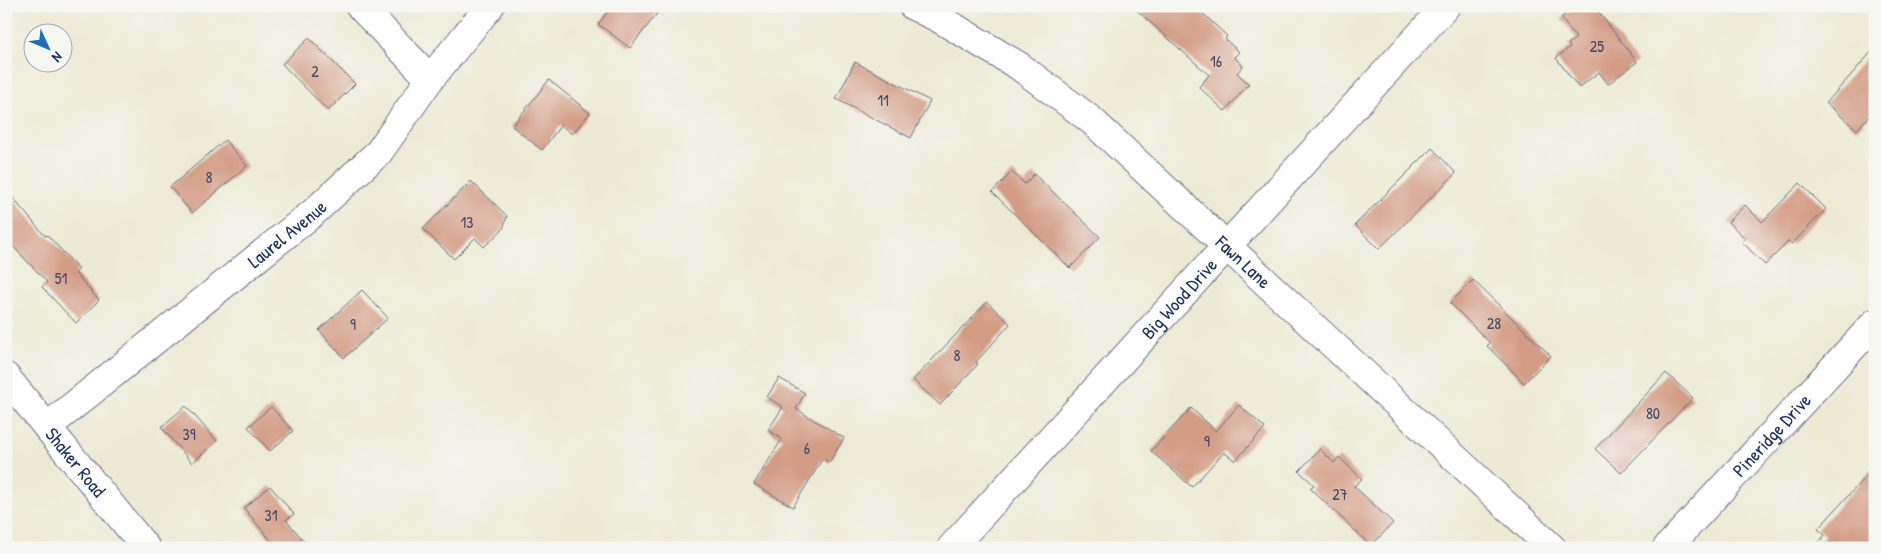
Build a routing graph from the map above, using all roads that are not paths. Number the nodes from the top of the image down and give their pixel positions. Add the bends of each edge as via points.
1 (360, 6) edge
2 (490, 6) edge
3 (913, 6) edge
4 (1446, 6) edge
5 (430, 79) junction
6 (1228, 245) junction
7 (1875, 323) edge
8 (6, 377) edge
9 (47, 427) junction
10 (146, 548) edge
11 (951, 548) edge
12 (1552, 548) edge
13 (1667, 548) edge

1 - 5 street
2 - 5 street, Laurel Avenue
3 - 6 street, Fawn Lane via 1020,66 1091,120
4 - 6 street, Big Wood Drive
5 - 9 street, Laurel Avenue via 379,152 314,212
6 - 11 street, Big Wood Drive
6 - 12 street, Fawn Lane
7 - 13 street, Pineridge Drive
8 - 9 street, Shaker Road
9 - 10 street, Shaker Road

